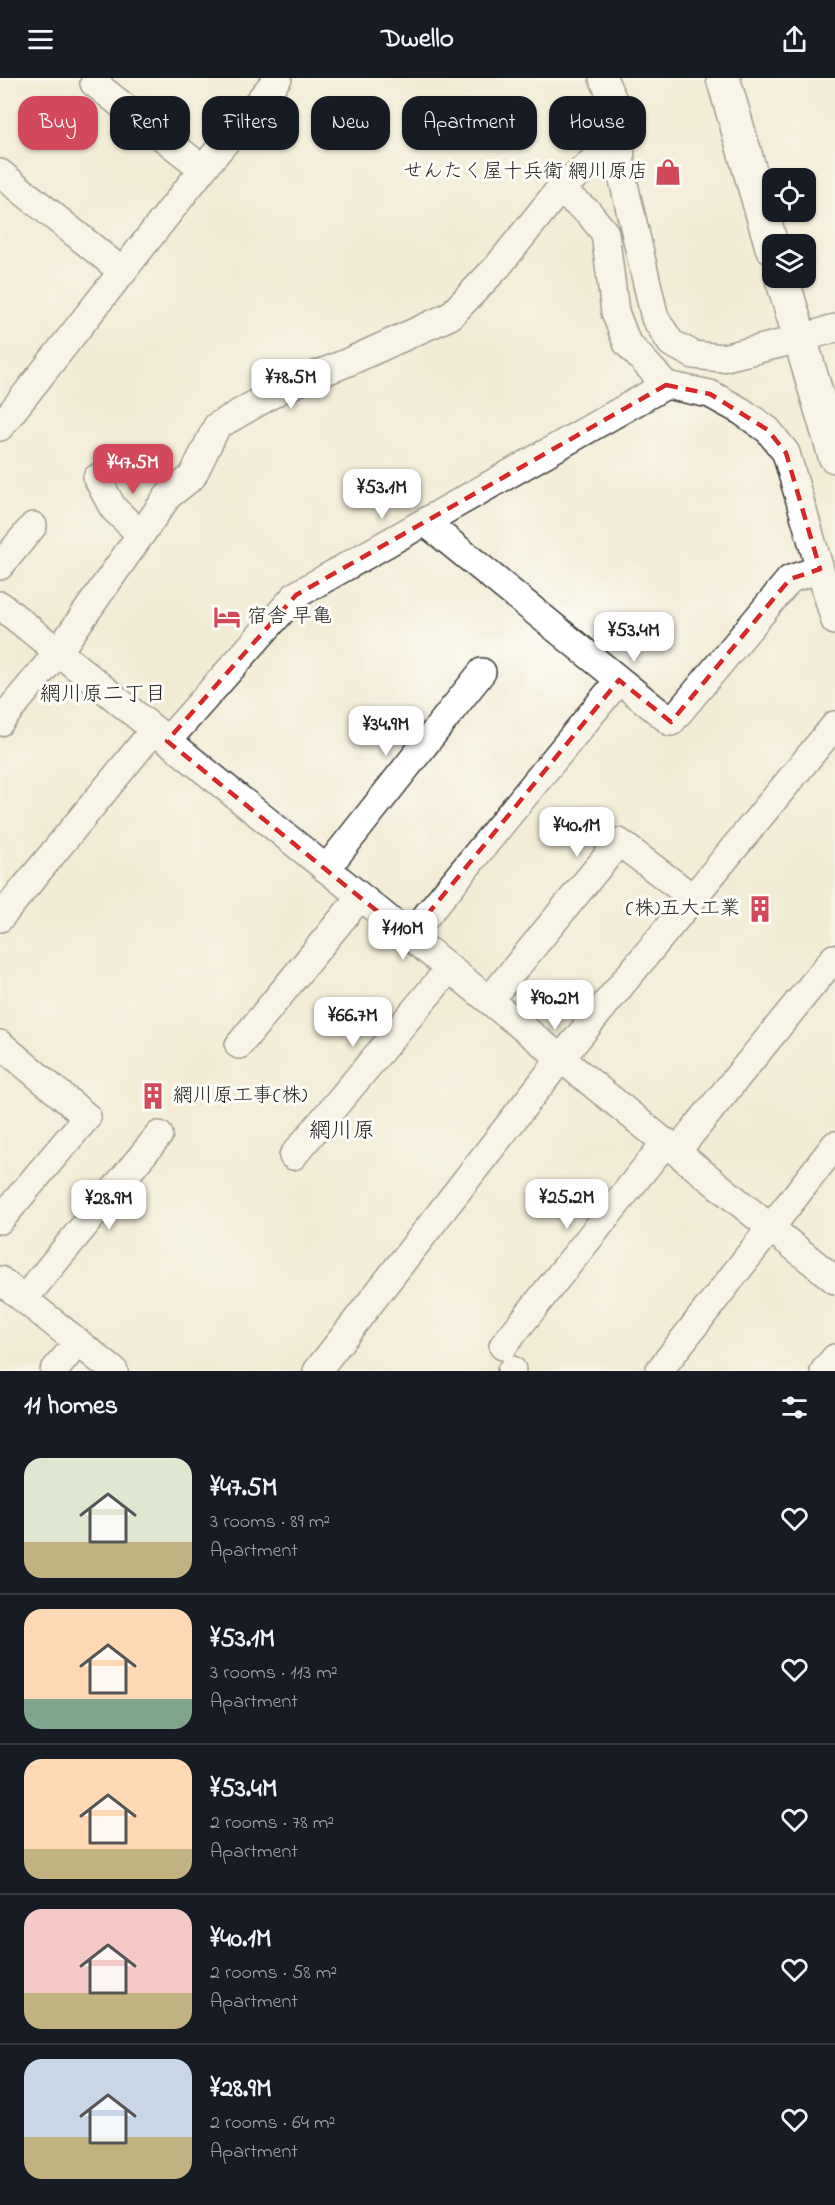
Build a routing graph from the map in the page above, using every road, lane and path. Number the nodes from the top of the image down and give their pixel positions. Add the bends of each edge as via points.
1 (98, 78) edge
2 (278, 78) edge
3 (603, 78) edge
4 (723, 78) edge
5 (611, 96) edge
6 (603, 150) edge
7 (621, 150) edge
8 (203, 169) junction
9 (0, 173) edge
10 (559, 190) junction
11 (768, 234) edge
12 (123, 272) junction
13 (785, 288) edge
14 (835, 328) edge
15 (800, 339) junction
16 (666, 385) junction
17 (0, 427) edge
18 (835, 456) edge
19 (97, 478) dead end
20 (425, 522) junction
21 (33, 526) dead end
22 (140, 534) junction
23 (0, 566) edge
24 (820, 569) junction
25 (0, 605) edge
26 (835, 621) edge
27 (58, 652) junction
28 (482, 672) dead end
29 (619, 680) junction
30 (0, 722) edge
31 (835, 725) edge
32 (161, 735) junction
33 (326, 870) junction
34 (360, 897) junction
35 (693, 898) junction
36 (0, 918) edge
37 (409, 937) junction
38 (834, 958) edge
39 (449, 969) junction
40 (490, 999) junction
41 (0, 1044) edge
42 (239, 1045) dead end
43 (562, 1057) junction
44 (159, 1135) dead end
45 (835, 1145) edge
46 (671, 1146) junction
47 (293, 1156) dead end
48 (0, 1220) edge
49 (771, 1228) junction
50 (0, 1280) edge
51 (835, 1280) edge
52 (24, 1299) junction
53 (78, 1342) junction
54 (835, 1358) edge
55 (509, 1362) edge
56 (54, 1371) edge
57 (114, 1371) edge
58 (317, 1371) edge
59 (659, 1371) edge
60 (824, 1371) edge

1 - 8 street via 94,83
2 - 8 street
3 - 5 street
4 - 11 highway
6 - 10 street
7 - 15 street via 621,171 655,318 671,342 694,355 722,358
8 - 12 street
9 - 12 street
10 - 16 street via 588,212 605,233 615,312 627,343
10 - 22 street via 498,266 450,316 281,389 217,426 192,477 168,496
12 - 17 street
13 - 15 highway
14 - 15 street
15 - 18 highway
16 - 20 street
16 - 24 street via 710,394 768,430 786,453
19 - 22 street via 113,508
20 - 29 street
20 - 32 street via 296,595
21 - 23 street
22 - 27 street
24 - 26 street
24 - 29 street via 790,579 671,722
25 - 27 street
27 - 30 street
27 - 32 street
28 - 33 street
29 - 37 street
31 - 35 street
32 - 33 street
32 - 36 street
33 - 34 street
34 - 37 street
34 - 42 street
35 - 40 street via 619,842
35 - 43 street
37 - 39 street
38 - 46 street
39 - 40 street
39 - 47 street
40 - 43 street
41 - 48 street via 87,1117
43 - 46 street
43 - 58 street
44 - 52 street
45 - 49 street
46 - 49 street
46 - 55 street
49 - 51 street
49 - 59 street
50 - 52 street
52 - 53 street
53 - 56 street
53 - 57 street
54 - 60 street

